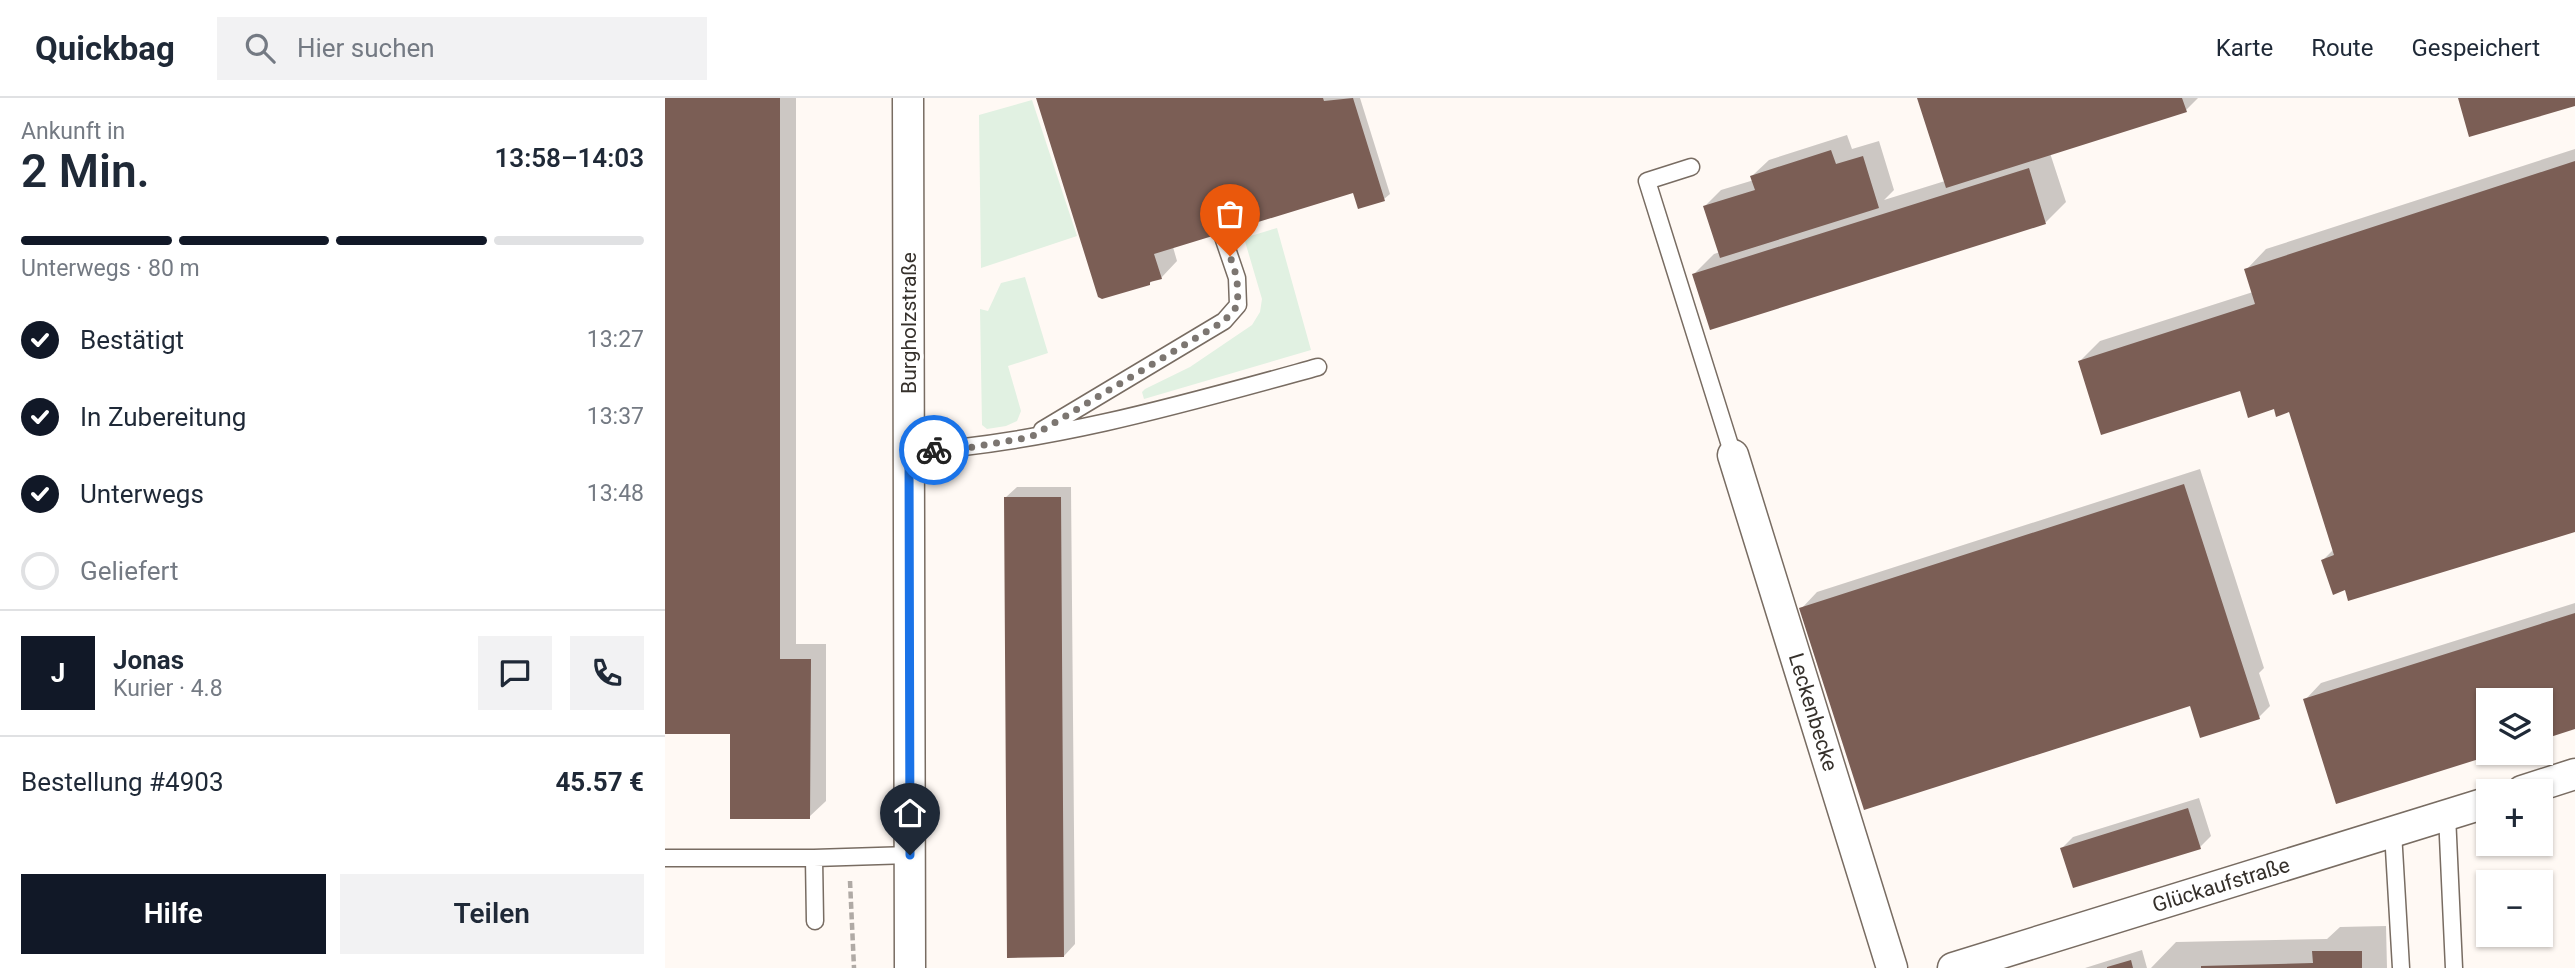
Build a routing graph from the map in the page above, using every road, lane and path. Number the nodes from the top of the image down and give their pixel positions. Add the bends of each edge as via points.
1 (908, 98) edge
2 (1691, 167) dead end
3 (1222, 234) dead end
4 (1318, 367) dead end
5 (1031, 437) junction
6 (909, 452) junction
7 (1733, 455) joint
8 (2575, 774) edge
9 (2553, 781) edge
10 (2476, 806) edge
11 (2448, 815) junction
12 (2393, 832) junction
13 (910, 855) junction
14 (665, 858) edge
15 (814, 858) junction
16 (849, 858) junction
17 (814, 921) dead end
18 (854, 968) edge
19 (910, 968) edge
20 (1892, 968) edge
21 (1953, 968) edge
22 (2401, 968) edge
23 (2454, 968) edge

1 - 6 street, Burgholzstraße
2 - 7 lane via 1647,181
3 - 5 lane via 1237,278 1238,305 1224,321
4 - 5 lane via 1120,420
5 - 6 lane
6 - 13 street, Burgholzstraße
7 - 20 street, Leckenbecke
8 - 9 street
10 - 11 street, Glückaufstraße
11 - 12 street, Glückaufstraße
11 - 23 lane
12 - 21 street, Glückaufstraße
12 - 22 lane
13 - 16 lane
13 - 19 street, Burgholzstraße
14 - 15 lane
15 - 16 lane
15 - 17 lane
16 - 18 path

